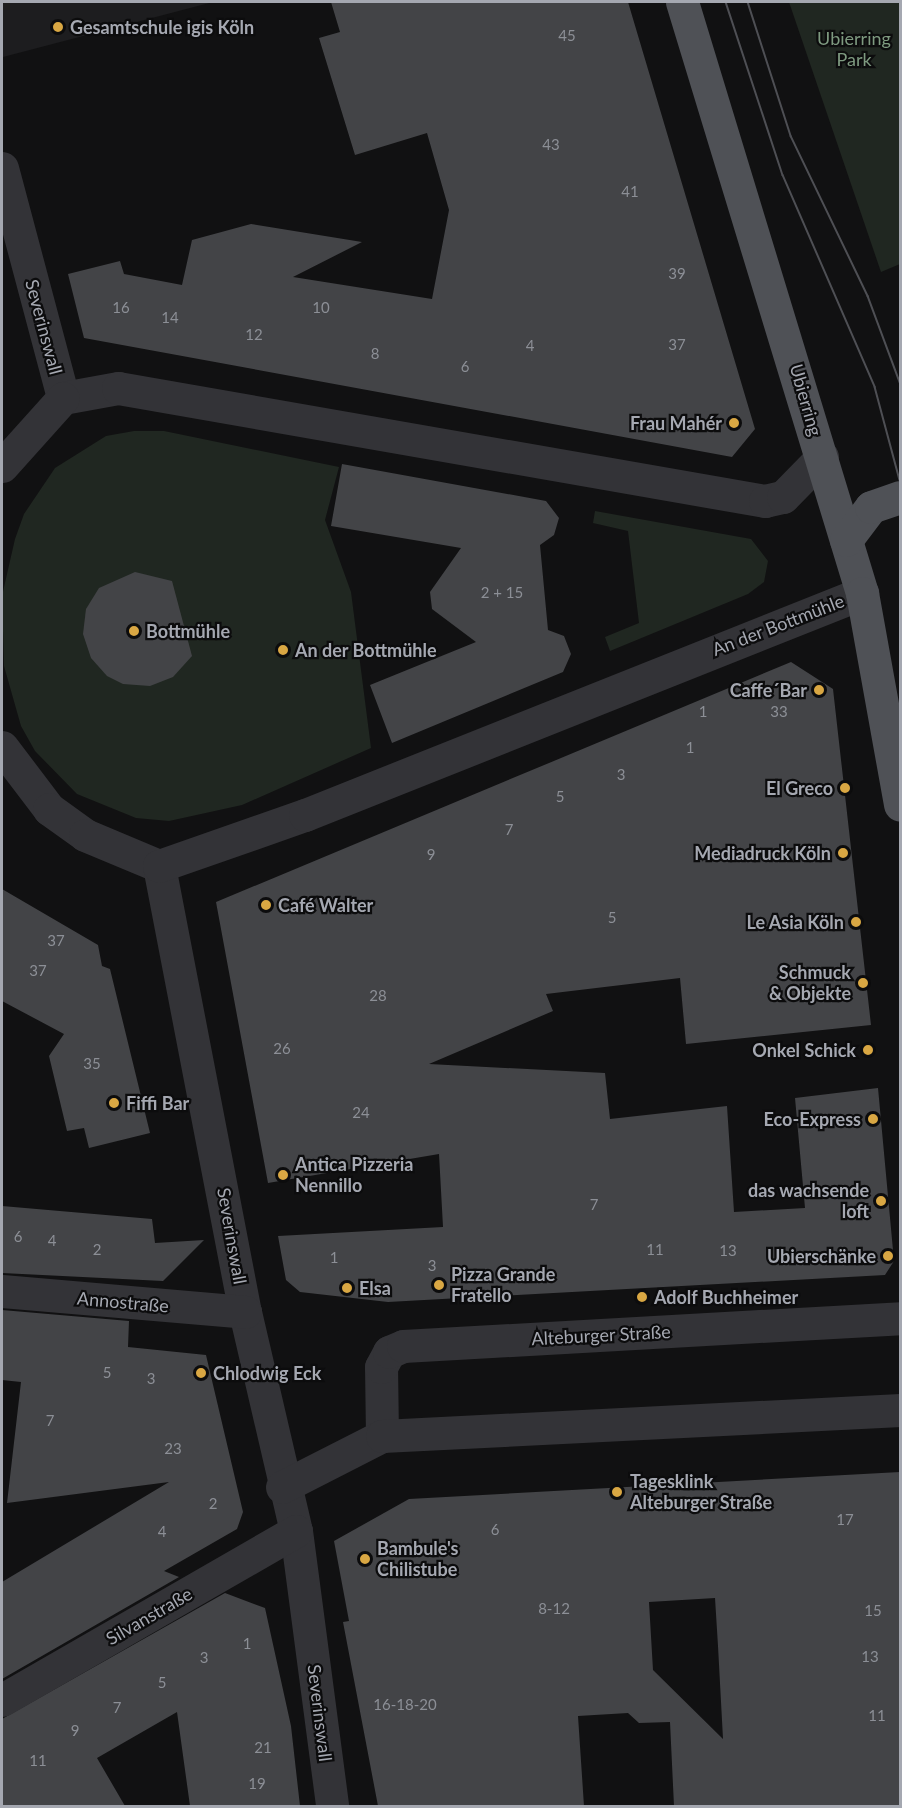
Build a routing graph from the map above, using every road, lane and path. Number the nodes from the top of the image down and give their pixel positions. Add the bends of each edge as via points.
1 (682, 2) edge
2 (2, 168) edge
3 (63, 398) junction
4 (822, 458) junction
5 (2, 466) edge
6 (900, 497) edge
7 (846, 540) junction
8 (862, 593) junction
9 (2, 747) edge
10 (900, 806) edge
11 (159, 866) junction
12 (2, 1291) edge
13 (245, 1312) junction
14 (900, 1318) edge
15 (900, 1410) edge
16 (382, 1436) junction
17 (282, 1487) junction
18 (296, 1531) junction
19 (2, 1700) edge
20 (332, 1806) edge

1 - 4 main road, Ubierring
2 - 3 street, Severinswall
3 - 4 street via 118,388 765,501 783,497
3 - 5 street, Severinswall
4 - 7 main road, Ubierring
6 - 7 main road via 871,507
7 - 8 main road, Ubierring
8 - 10 main road, Ubierring
8 - 11 street, An der Bottmühle via 305,815
9 - 11 street via 49,809 85,836
11 - 13 street, Severinswall
12 - 13 street, Annostraße
13 - 17 street, Severinswall
14 - 16 street, Alteburger Straße via 403,1346 389,1352 381,1367
15 - 16 street
16 - 17 street
17 - 18 street, Severinswall
18 - 19 street, Silvanstraße
18 - 20 street, Severinswall

